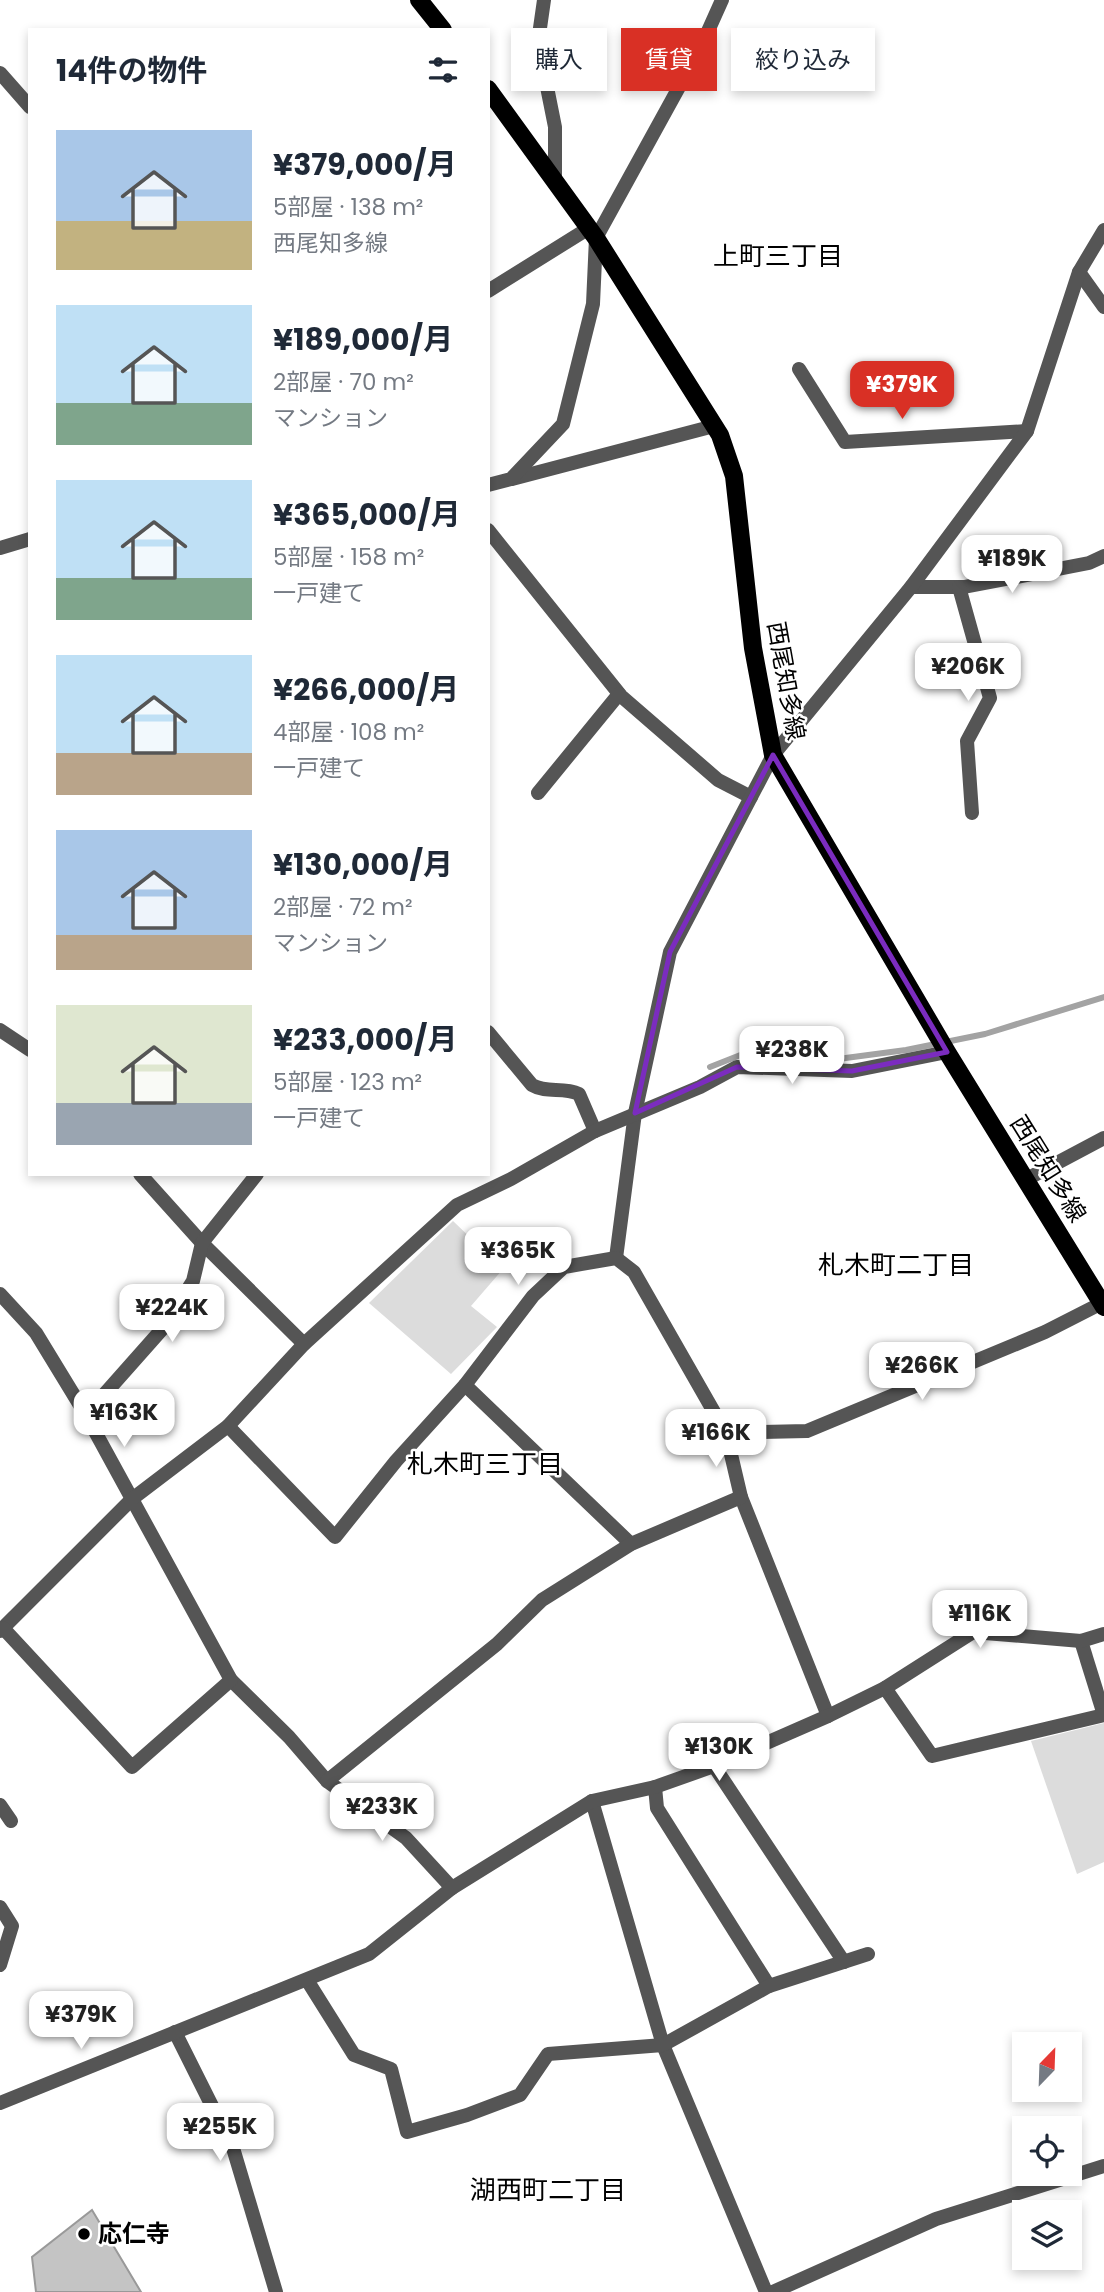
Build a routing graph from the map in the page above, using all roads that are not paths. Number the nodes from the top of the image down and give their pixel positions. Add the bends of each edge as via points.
1 (419, 0) edge
2 (544, 0) edge
3 (722, 0) edge
4 (441, 28) edge
5 (0, 73) edge
6 (490, 92) edge
7 (28, 105) edge
8 (555, 180) junction
9 (1104, 230) edge
10 (593, 233) junction
11 (1079, 272) junction
12 (490, 289) edge
13 (1104, 307) edge
14 (799, 369) dead end
15 (714, 426) junction
16 (1027, 431) junction
17 (511, 479) junction
18 (490, 484) edge
19 (490, 533) edge
20 (28, 540) edge
21 (0, 548) edge
22 (1104, 556) edge
23 (911, 587) junction
24 (959, 587) junction
25 (619, 694) junction
26 (773, 755) junction
27 (538, 793) dead end
28 (751, 797) junction
29 (972, 813) dead end
30 (0, 1030) edge
31 (490, 1034) edge
32 (28, 1049) edge
33 (947, 1052) junction
34 (635, 1113) junction
35 (595, 1131) junction
36 (1104, 1138) edge
37 (142, 1176) edge
38 (255, 1176) edge
39 (1025, 1180) junction
40 (202, 1243) junction
41 (616, 1258) junction
42 (0, 1294) edge
43 (1103, 1305) edge
44 (304, 1344) junction
45 (466, 1385) junction
46 (86, 1415) junction
47 (228, 1426) junction
48 (726, 1433) junction
49 (741, 1497) junction
50 (132, 1499) junction
51 (631, 1544) junction
52 (1, 1629) edge
53 (1104, 1634) edge
54 (1081, 1642) junction
55 (231, 1679) junction
56 (885, 1688) junction
57 (1104, 1715) edge
58 (828, 1716) junction
59 (714, 1766) junction
60 (327, 1781) junction
61 (655, 1787) junction
62 (592, 1801) junction
63 (0, 1805) edge
64 (11, 1821) dead end
65 (452, 1888) junction
66 (0, 1907) edge
67 (868, 1954) dead end
68 (844, 1962) junction
69 (0, 1965) edge
70 (307, 1980) junction
71 (769, 1986) junction
72 (175, 2032) junction
73 (663, 2045) junction
74 (0, 2103) edge
75 (1104, 2166) edge
76 (276, 2292) edge
77 (766, 2292) edge
78 (773, 2292) edge

1 - 4 main road
2 - 8 street via 538,42 555,127
3 - 10 street via 701,49
5 - 7 street
6 - 8 main road, 西尾知多線
8 - 10 main road, 西尾知多線
9 - 11 street
10 - 12 street
10 - 15 main road, 西尾知多線
10 - 17 street via 593,304 563,424
11 - 13 street
11 - 16 street
14 - 16 street via 845,442
15 - 17 street
15 - 26 main road, 西尾知多線 via 734,476 753,648
16 - 23 street
17 - 18 street
19 - 25 street
20 - 21 street
22 - 24 street via 1089,563
23 - 24 street
23 - 26 street
24 - 29 street via 990,698 967,740
25 - 27 street
25 - 28 street via 718,780
26 - 28 street
26 - 33 main road, 西尾知多線
28 - 34 street via 670,952
30 - 32 street
31 - 35 street via 532,1085 541,1091 579,1094
33 - 34 street via 852,1071 737,1067
33 - 39 main road, 西尾知多線
34 - 35 street
34 - 41 street
35 - 44 street via 457,1205
36 - 39 street
37 - 40 street
38 - 40 street
39 - 43 main road, 西尾知多線
40 - 44 street
40 - 46 street via 193,1281 164,1327
41 - 45 street via 564,1267 533,1296
41 - 48 street via 634,1272
42 - 46 street via 36,1333
43 - 48 street via 807,1431
44 - 47 street
45 - 47 street via 335,1537
45 - 51 street
46 - 50 street
47 - 50 street
48 - 49 street
49 - 51 street
49 - 58 street
50 - 52 street
50 - 55 street
51 - 60 street via 542,1600 497,1644
52 - 55 street via 132,1767
53 - 54 street
54 - 56 street via 973,1632
54 - 57 street
55 - 60 street
56 - 57 street via 932,1756
56 - 58 street
58 - 59 street
59 - 61 street
59 - 68 street
60 - 65 street via 406,1838
61 - 62 street
61 - 71 street via 657,1808
62 - 65 street
62 - 73 street
63 - 64 street
65 - 70 street via 369,1954
66 - 69 street via 12,1926
67 - 68 street
68 - 71 street
70 - 72 street
70 - 73 street via 354,2056 391,2069 407,2132 520,2095 548,2054
71 - 73 street
72 - 74 street
72 - 76 street via 233,2148
73 - 77 street
75 - 78 street via 936,2220

